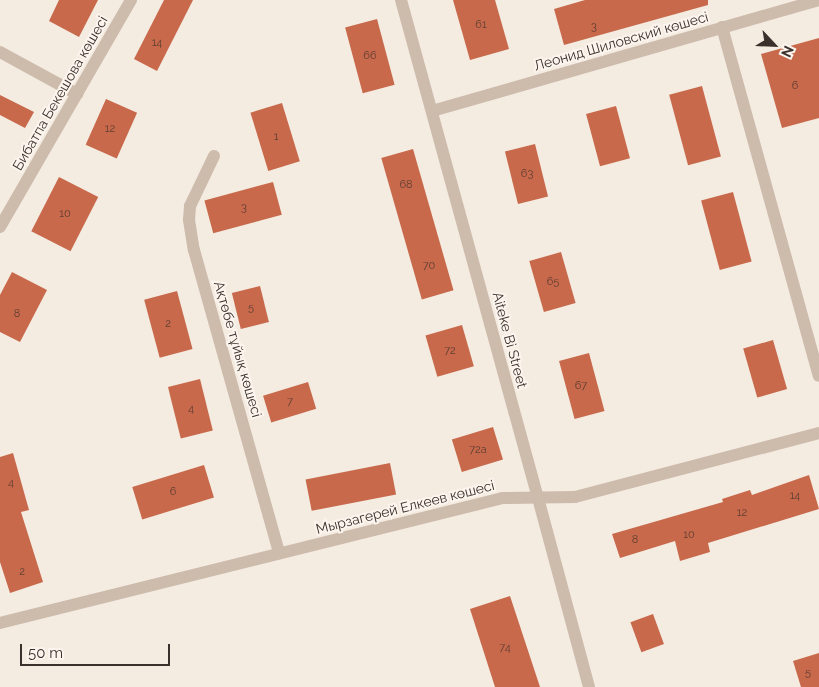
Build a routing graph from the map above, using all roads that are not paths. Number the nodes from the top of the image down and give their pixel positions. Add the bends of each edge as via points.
1 (130, 0) edge
2 (401, 0) edge
3 (818, 0) edge
4 (722, 28) junction
5 (0, 52) edge
6 (77, 94) junction
7 (432, 111) junction
8 (214, 156) dead end
9 (0, 227) edge
10 (819, 376) edge
11 (819, 433) edge
12 (538, 498) junction
13 (279, 553) junction
14 (0, 623) edge
15 (589, 687) edge

1 - 6 street, Бибатпа Бекешова көшесі
2 - 7 street, Aiteke Bi Street
3 - 4 street, Леонид Шиловский көшесі
4 - 7 street, Леонид Шиловский көшесі
4 - 10 street
5 - 6 street
6 - 9 street, Бибатпа Бекешова көшесі
7 - 12 street, Aiteke Bi Street
8 - 13 street, Ақтөбе тұйық көшесі via 190,206 189,220 194,250
11 - 12 street, Мырзагерей Елкеев көшесі via 575,497
12 - 13 street, Мырзагерей Елкеев көшесі via 503,498
12 - 15 street, Aiteke Bi Street
13 - 14 street, Мырзагерей Елкеев көшесі

